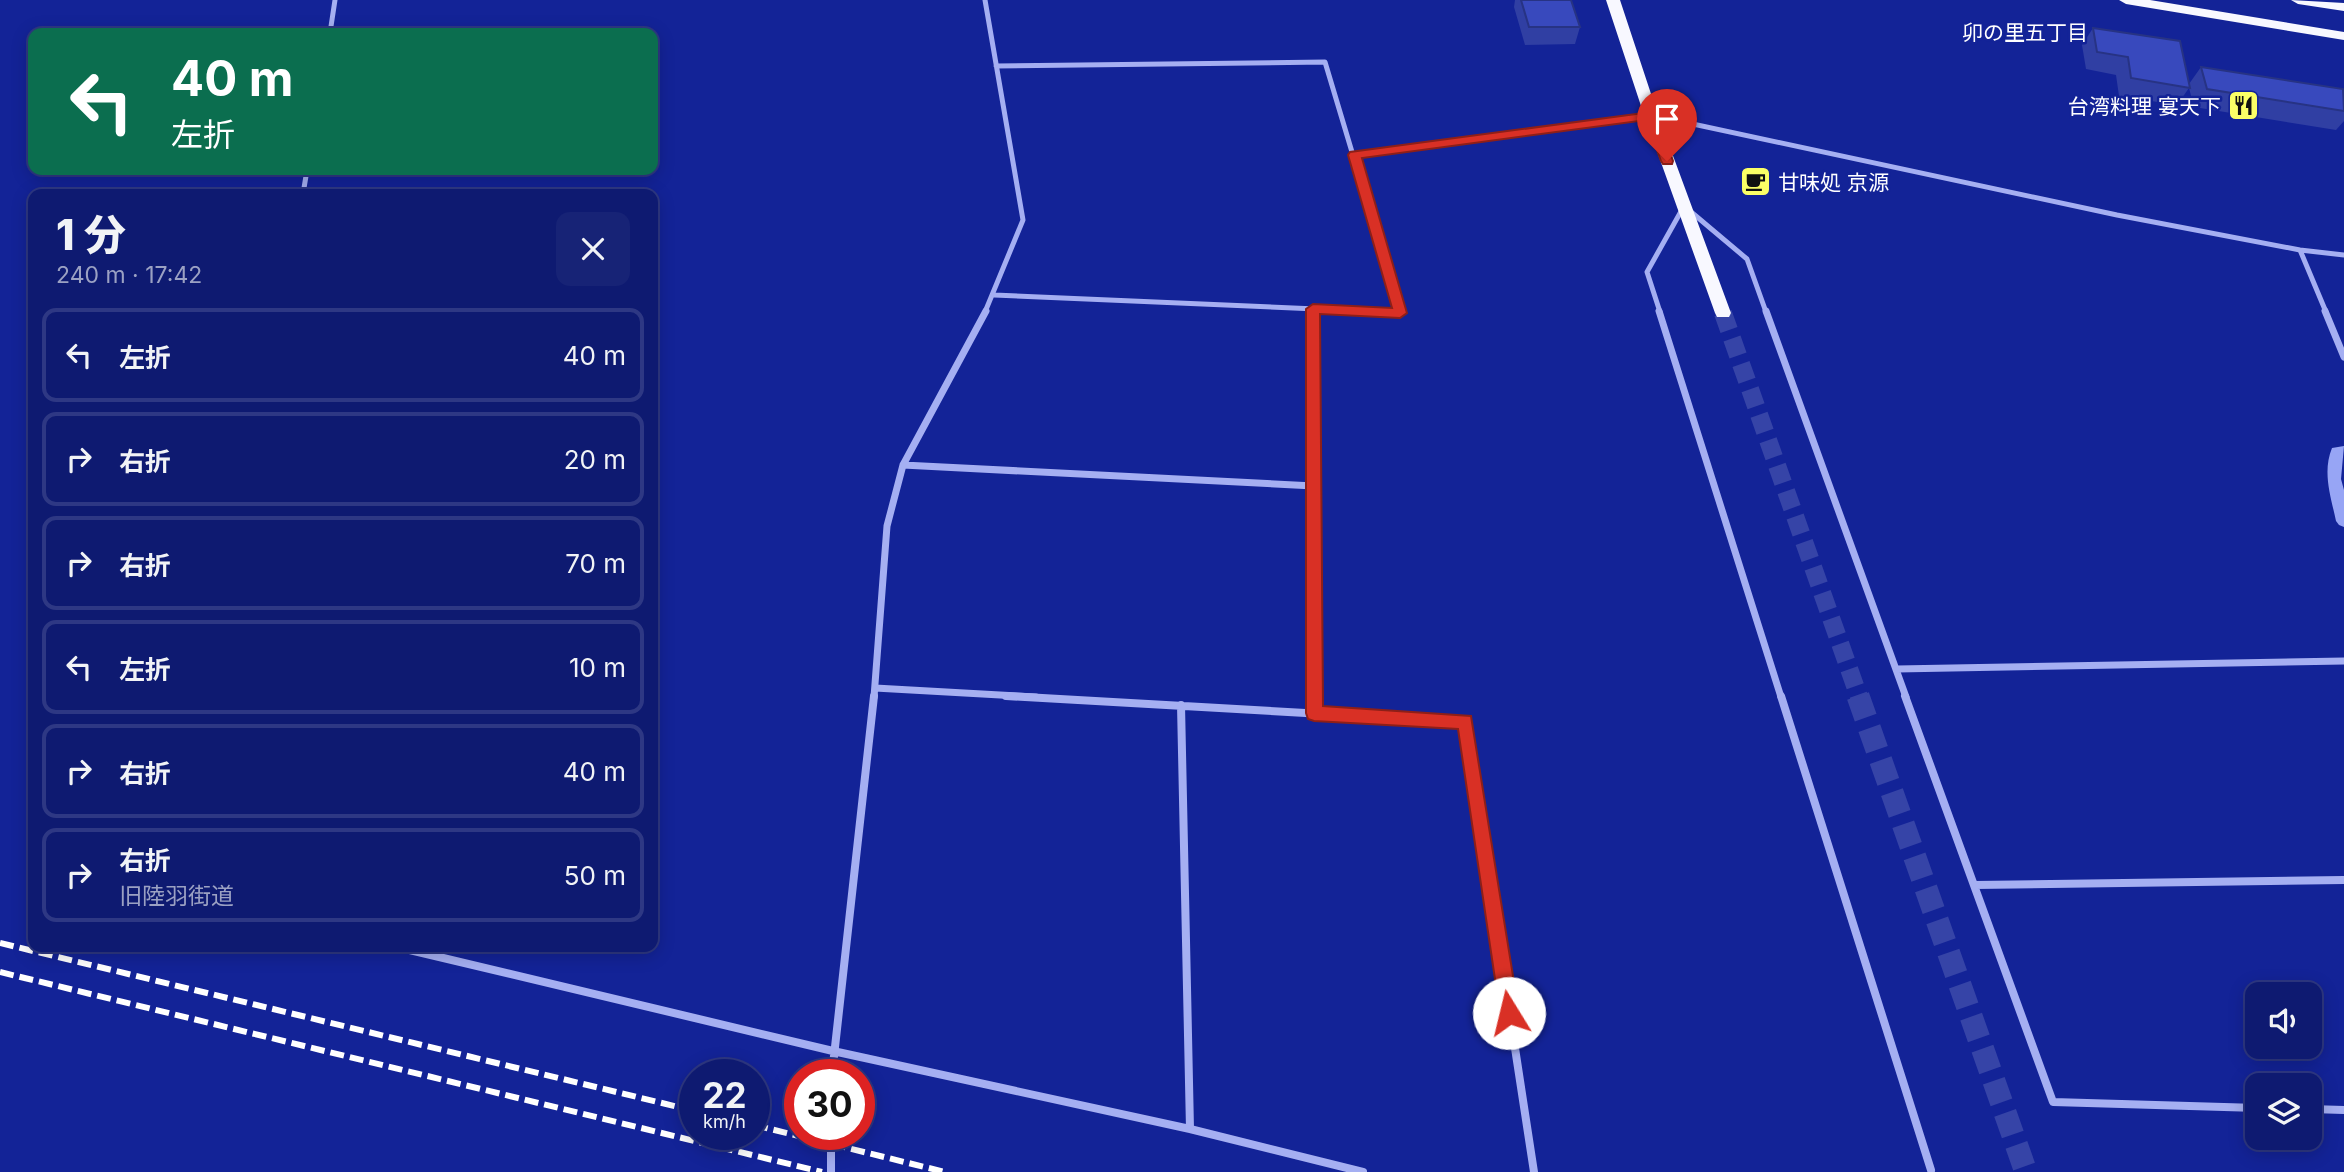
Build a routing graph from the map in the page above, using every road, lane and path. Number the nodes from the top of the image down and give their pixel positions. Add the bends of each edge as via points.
1 (335, 0) edge
2 (985, 0) edge
3 (1613, 0) edge
4 (2126, 0) edge
5 (2298, 0) edge
6 (2344, 7) edge
7 (331, 28) edge
8 (2344, 36) edge
9 (996, 66) junction
10 (1651, 116) junction
11 (1354, 155) junction
12 (1684, 206) junction
13 (2300, 250) junction
14 (2344, 255) edge
15 (994, 295) junction
16 (1313, 309) junction
17 (1723, 313) tunnel mouth
18 (2344, 357) edge
19 (903, 465) junction
20 (1314, 486) junction
21 (2344, 661) edge
22 (1897, 670) junction
23 (875, 688) junction
24 (1181, 705) junction
25 (1314, 713) junction
26 (2344, 880) edge
27 (1975, 885) junction
28 (418, 952) edge
29 (833, 1051) junction
30 (833, 1059) edge
31 (2245, 1108) edge
32 (2322, 1110) edge
33 (2344, 1110) edge
34 (1190, 1129) junction
35 (831, 1150) edge
36 (1931, 1170) dead end
37 (831, 1172) edge
38 (1363, 1172) edge
39 (1534, 1172) edge

1 - 7 street
2 - 9 street
3 - 10 highway
4 - 8 highway
5 - 6 highway
9 - 11 street via 1325,62
9 - 15 street via 1023,220
10 - 11 street
10 - 12 highway
10 - 13 street
11 - 16 street via 1400,313
12 - 17 highway
12 - 22 street via 1747,259
12 - 36 street via 1647,272
13 - 14 street
13 - 18 street
15 - 16 street
15 - 19 street
16 - 20 street
19 - 20 street
19 - 23 street via 887,526
20 - 25 street
21 - 22 street
22 - 27 street
23 - 24 street
23 - 29 street
24 - 25 street
24 - 34 street
25 - 39 street via 1465,722
26 - 27 street
27 - 31 street via 2053,1102
28 - 29 street
29 - 30 street
29 - 34 street
32 - 33 street
34 - 38 street
35 - 37 street

